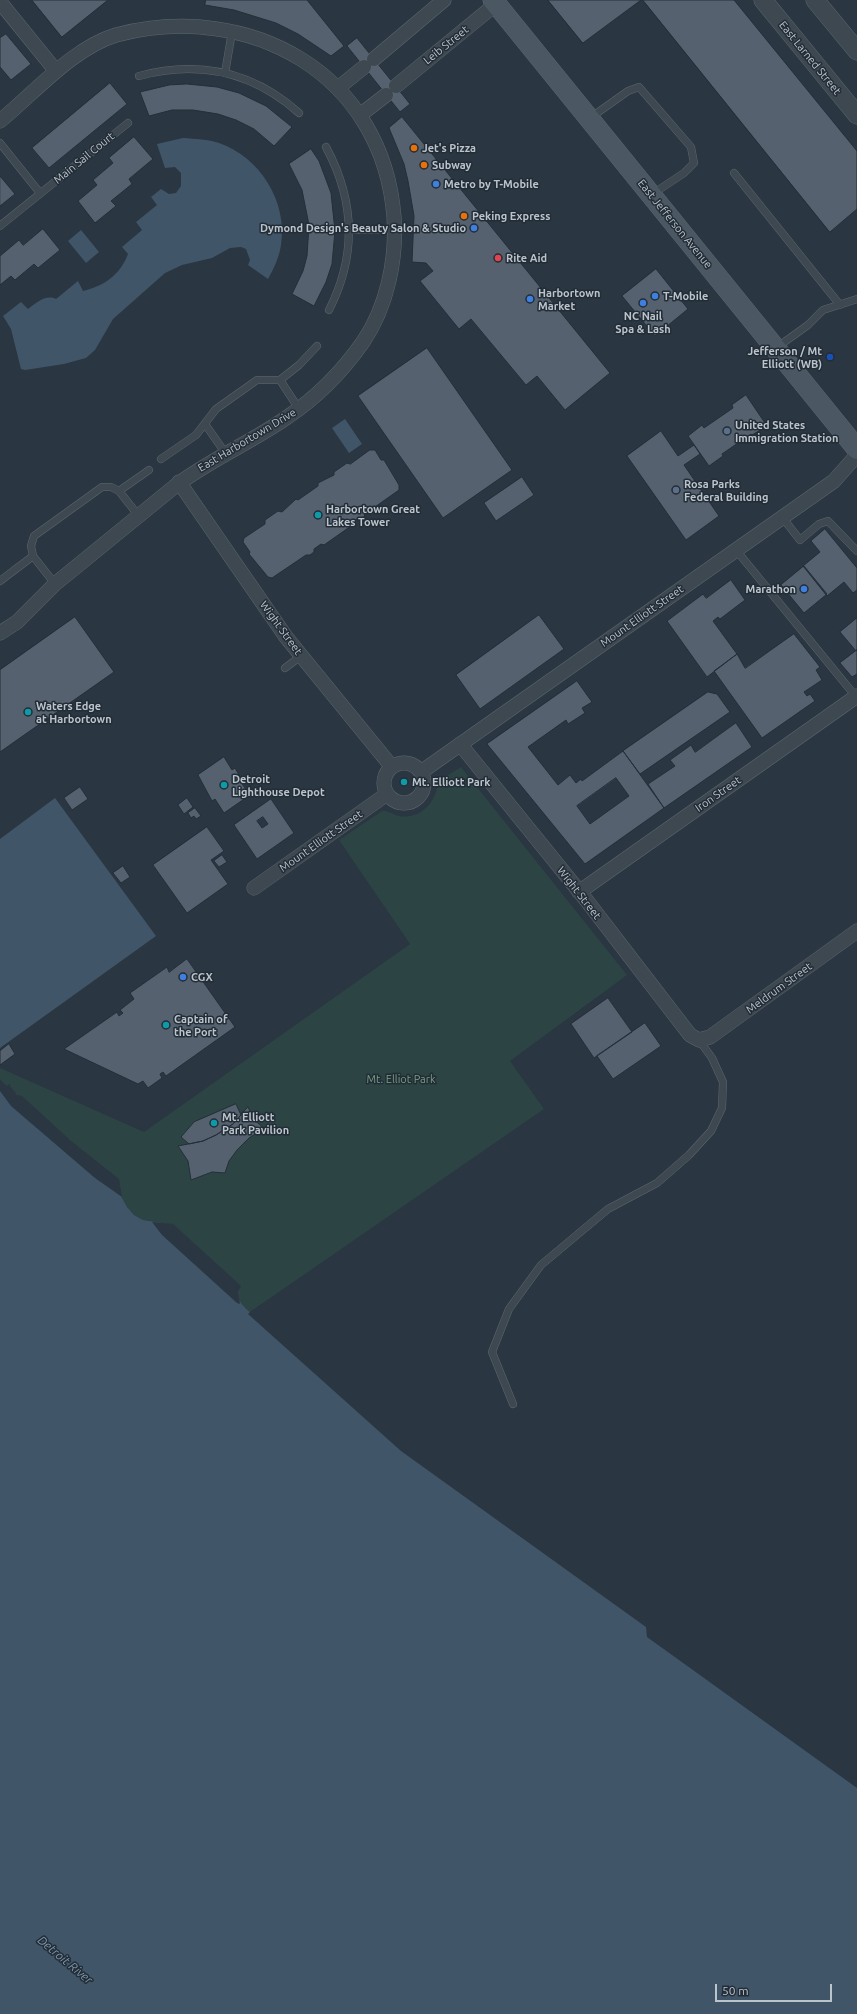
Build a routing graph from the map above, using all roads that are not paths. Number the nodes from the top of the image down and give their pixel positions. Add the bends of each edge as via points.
1 (444, 0) edge
2 (763, 0) edge
3 (815, 0) edge
4 (0, 2) edge
5 (494, 2) edge
6 (233, 28) junction
7 (857, 52) edge
8 (56, 71) junction
9 (225, 73) junction
10 (139, 76) dead end
11 (338, 88) junction
12 (299, 113) dead end
13 (2, 115) edge
14 (360, 115) junction
15 (857, 115) edge
16 (589, 119) junction
17 (128, 123) dead end
18 (0, 143) edge
19 (326, 147) dead end
20 (734, 173) dead end
21 (40, 193) junction
22 (651, 195) junction
23 (0, 226) edge
24 (395, 229) junction
25 (350, 230) junction
26 (857, 299) edge
27 (840, 305) junction
28 (329, 310) dead end
29 (317, 346) dead end
30 (775, 348) junction
31 (280, 380) junction
32 (299, 409) junction
33 (205, 424) junction
34 (857, 449) edge
35 (226, 454) junction
36 (857, 455) edge
37 (161, 459) dead end
38 (149, 470) dead end
39 (179, 482) junction
40 (119, 491) junction
41 (138, 515) junction
42 (782, 517) junction
43 (736, 550) junction
44 (857, 551) edge
45 (33, 556) junction
46 (0, 581) edge
47 (55, 584) junction
48 (0, 633) edge
49 (301, 656) junction
50 (285, 668) dead end
51 (857, 697) edge
52 (460, 744) junction
53 (392, 767) junction
54 (421, 772) junction
55 (388, 794) junction
56 (254, 888) dead end
57 (579, 892) junction
58 (857, 932) edge
59 (699, 1040) junction
60 (513, 1404) dead end

1 - 11 street
2 - 15 street, East Larned Street
3 - 7 street
4 - 8 street
5 - 14 street, Leib Street
5 - 16 main road, East Jefferson Avenue
6 - 8 street, East Harbortown Drive via 176,23 136,29 97,43
6 - 9 lane
6 - 11 street, East Harbortown Drive via 259,35 290,49 322,72
8 - 13 street, East Harbortown Drive
9 - 10 lane via 202,69 177,69
9 - 12 lane via 266,88 283,98
11 - 14 street, East Harbortown Drive
14 - 24 street, East Harbortown Drive via 382,157
16 - 22 main road, East Jefferson Avenue
16 - 22 lane via 628,91 639,87 691,148 694,162 688,170
17 - 21 lane, Main Sail Court
18 - 21 lane
19 - 25 lane via 344,192
20 - 27 lane
21 - 23 lane, Main Sail Court
22 - 30 main road, East Jefferson Avenue
24 - 25 lane
24 - 32 street, East Harbortown Drive via 392,268 386,290 379,312 364,341 330,382
25 - 28 lane via 346,264 339,290
26 - 27 lane
27 - 30 lane via 824,310 808,325
29 - 31 lane
30 - 34 main road, East Jefferson Avenue
31 - 32 lane
31 - 33 lane via 257,380 216,409
32 - 35 street, East Harbortown Drive
33 - 35 lane
33 - 37 lane via 196,435
35 - 39 street, East Harbortown Drive
36 - 42 street, Mount Elliott Street via 834,481
38 - 40 lane
39 - 41 street, East Harbortown Drive
39 - 49 street, Wight Street
40 - 41 lane
40 - 45 lane via 111,487 102,487 34,536 31,546
41 - 47 street, East Harbortown Drive
42 - 43 street, Mount Elliott Street
42 - 44 lane via 800,540 818,524 828,522
43 - 51 lane
43 - 52 street, Mount Elliott Street
45 - 46 lane
45 - 47 lane
47 - 48 street, East Harbortown Drive via 17,622
49 - 50 lane
49 - 53 street, Wight Street
51 - 57 street, Iron Street
52 - 54 street, Mount Elliott Street
52 - 57 street, Wight Street
53 - 54 street via 408,763 413,764
53 - 55 street via 385,777 385,789
54 - 55 street via 424,777 424,790 416,800 410,803 397,802
55 - 56 street, Mount Elliott Street
57 - 59 street, Wight Street via 690,1035
58 - 59 street, Meldrum Street via 710,1037
59 - 60 lane via 712,1058 723,1082 722,1108 711,1131 689,1155 657,1183 608,1209 541,1265 509,1309 492,1352

